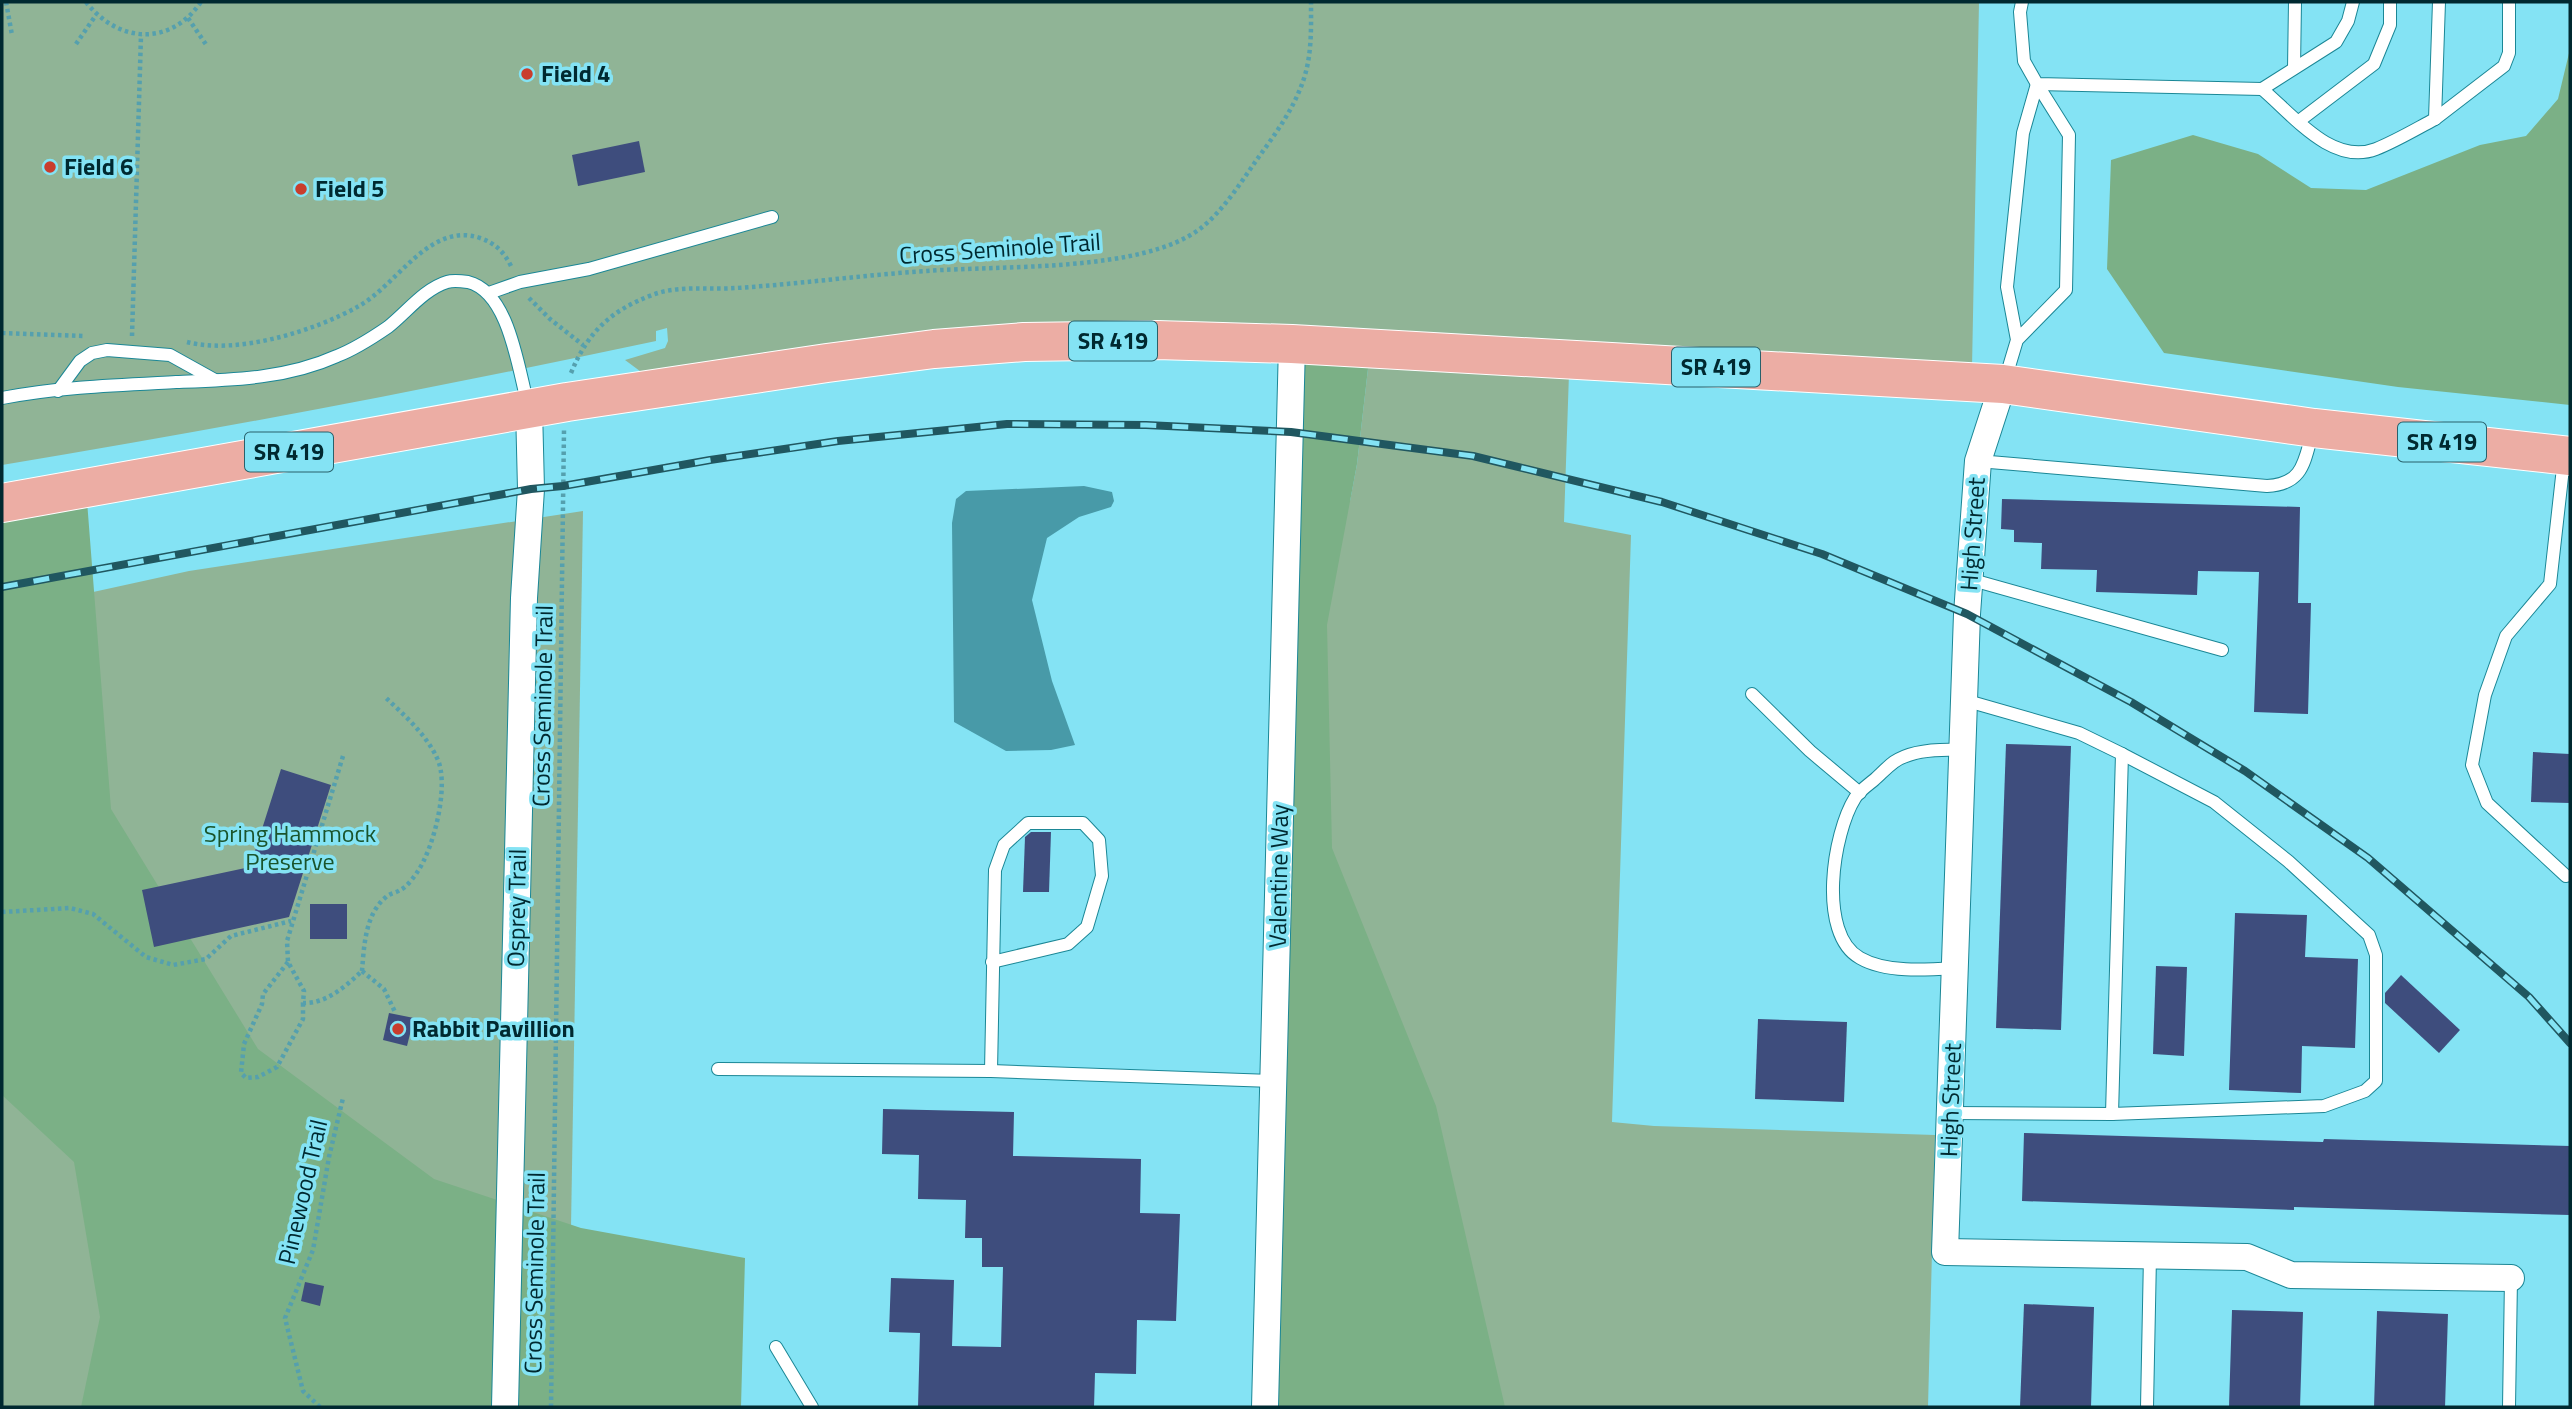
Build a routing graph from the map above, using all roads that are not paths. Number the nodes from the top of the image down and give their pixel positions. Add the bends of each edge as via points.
1 (2022, 2) edge
2 (2295, 2) edge
3 (2353, 2) edge
4 (2390, 2) edge
5 (2439, 2) edge
6 (2509, 2) edge
7 (2294, 68) junction
8 (2037, 83) junction
9 (2262, 89) junction
10 (2435, 120) junction
11 (2299, 121) junction
12 (772, 216) dead end
13 (489, 293) junction
14 (2017, 340) junction
15 (1292, 344) junction
16 (215, 380) junction
17 (2003, 384) junction
18 (58, 391) junction
19 (2, 398) edge
20 (529, 408) junction
21 (2314, 428) junction
22 (2567, 456) edge
23 (1978, 461) junction
24 (2, 503) edge
25 (1969, 579) junction
26 (2222, 650) dead end
27 (1752, 694) dead end
28 (1964, 700) junction
29 (1962, 750) junction
30 (2122, 754) junction
31 (1860, 793) junction
32 (2566, 876) dead end
33 (992, 962) junction
34 (1955, 968) junction
35 (718, 1069) dead end
36 (991, 1071) junction
37 (1274, 1081) junction
38 (1950, 1113) junction
39 (2112, 1114) junction
40 (2150, 1256) junction
41 (2511, 1278) joint
42 (776, 1347) dead end
43 (505, 1407) edge
44 (811, 1407) edge
45 (1265, 1407) edge
46 (2147, 1407) edge
47 (2509, 1407) edge

1 - 8 lane via 2024,61
2 - 7 lane
3 - 7 lane via 2336,42
4 - 11 lane via 2390,25 2374,64
5 - 10 lane
6 - 10 lane via 2509,52 2504,66
7 - 9 lane
8 - 9 lane
8 - 14 lane via 2023,133 2007,287
8 - 14 lane via 2069,135 2066,290
9 - 11 lane
10 - 11 lane via 2374,150 2349,153 2326,145
12 - 13 lane
13 - 16 lane via 468,282 447,282 338,356 267,376
13 - 20 lane via 508,329
14 - 17 lane
15 - 17 main road, SR 419
15 - 20 main road, SR 419 via 1157,340 972,346
15 - 37 street, Valentine Way
16 - 18 lane
16 - 18 lane via 170,355 107,351 80,361
17 - 21 main road, SR 419
17 - 23 street, High Street
18 - 19 lane
20 - 24 main road, SR 419
20 - 43 street, Osprey Trail via 531,489 524,598
21 - 22 main road, SR 419
21 - 23 lane via 2299,473 2283,485
22 - 32 lane via 2550,584 2506,636 2485,695 2472,765 2487,803
23 - 25 street, High Street
25 - 26 lane
25 - 28 street, High Street
27 - 31 lane
28 - 29 street, High Street
28 - 30 lane via 2079,733
29 - 31 lane via 1935,749 1896,760
29 - 34 street, High Street
30 - 39 lane
30 - 39 lane via 2214,802 2369,935 2376,955 2375,1081 2365,1091 2324,1106
31 - 34 lane via 1837,846 1831,900 1843,942 1859,958 1883,966
33 - 33 lane via 995,870 1004,845 1028,822 1083,823 1099,840 1102,876 1087,928 1068,944
33 - 36 lane
34 - 38 street, High Street
35 - 36 lane
36 - 37 lane
37 - 45 street, Valentine Way
38 - 39 lane
38 - 40 street, High Street via 1945,1252
40 - 41 street, High Street via 2247,1256 2291,1275
40 - 46 lane
41 - 47 lane
42 - 44 lane

